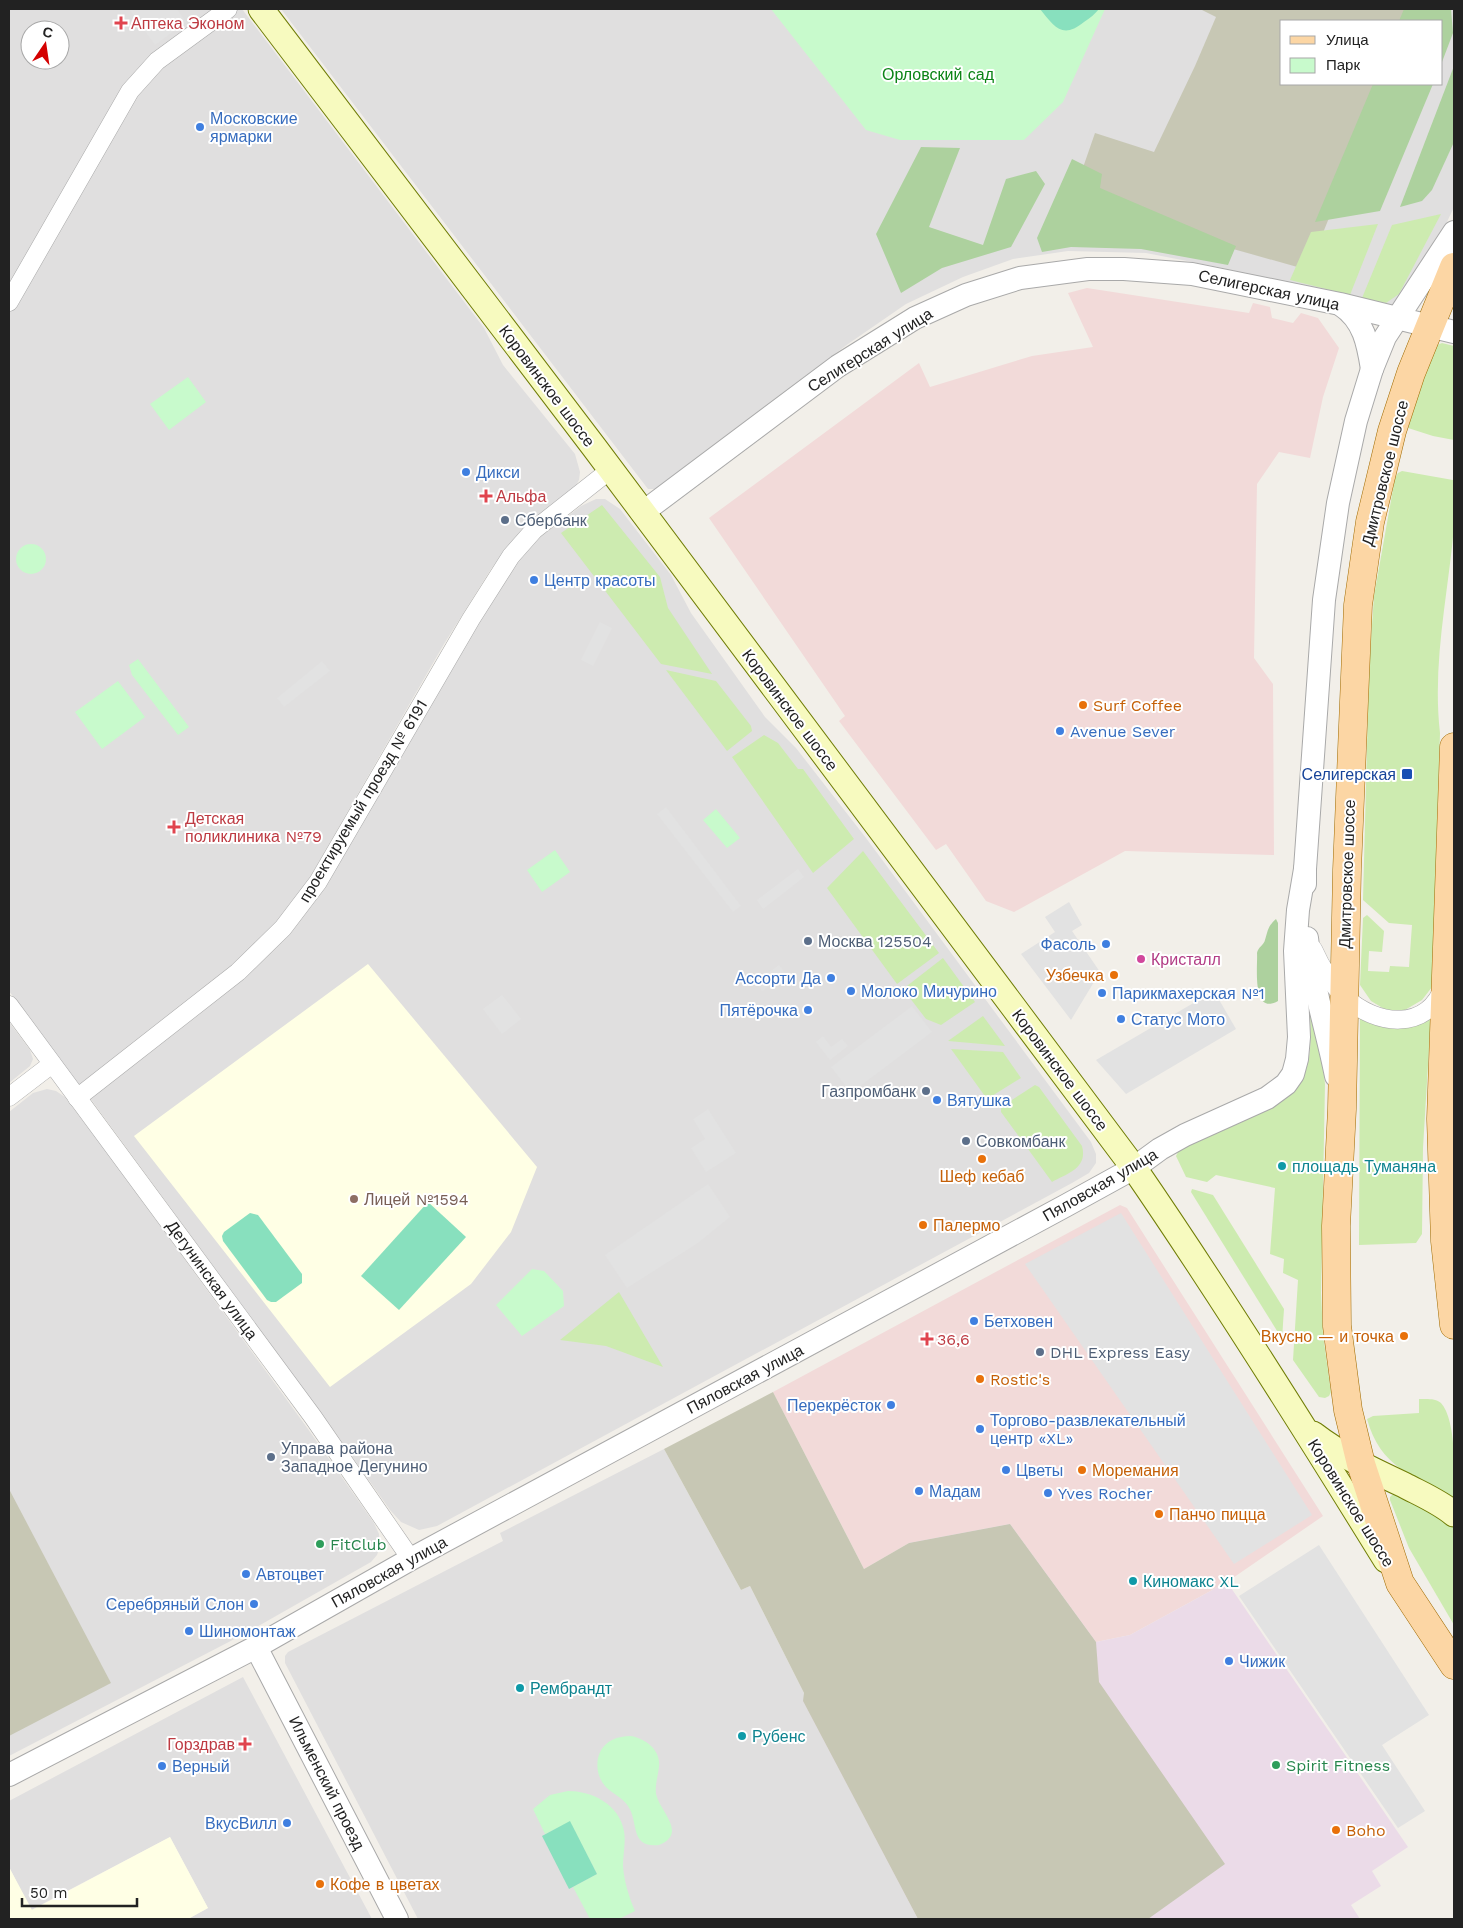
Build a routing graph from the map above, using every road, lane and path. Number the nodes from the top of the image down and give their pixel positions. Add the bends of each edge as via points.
1 (228, 9) edge
2 (261, 9) edge
3 (1454, 232) edge
4 (1454, 267) edge
5 (9, 302) edge
6 (1340, 304) junction
7 (1397, 318) junction
8 (1442, 330) edge
9 (1372, 369) junction
10 (610, 470) junction
11 (642, 512) junction
12 (1454, 746) edge
13 (1305, 869) junction
14 (1307, 934) junction
15 (1447, 972) junction
16 (1344, 997) junction
17 (9, 1005) edge
18 (52, 1064) junction
19 (9, 1098) edge
20 (77, 1098) junction
21 (1342, 1109) junction
22 (1134, 1168) junction
23 (1454, 1325) edge
24 (1302, 1423) junction
25 (1361, 1464) junction
26 (1454, 1514) edge
27 (411, 1559) junction
28 (1400, 1583) junction
29 (256, 1648) junction
30 (1454, 1665) edge
31 (9, 1775) edge
32 (397, 1919) edge

1 - 5 street via 157,61 130,91
2 - 10 main road, Коровинское шоссе
3 - 7 street
4 - 8 main road, Дмитровское шоссе
6 - 7 street, Селигерская улица
6 - 9 street via 1350,311 1362,329
6 - 11 street, Селигерская улица via 1158,270 1088,269 993,285 915,318 838,366
7 - 8 street, Селигерская улица
7 - 9 street
8 - 16 main road, Дмитровское шоссе via 1411,373 1392,431 1370,522 1358,605
9 - 13 street via 1358,412 1338,503 1324,600
10 - 11 main road, Коровинское шоссе
10 - 20 street, проектируемый проезд № 6191 via 534,530 511,556 318,882 283,928 238,972
11 - 22 main road, Коровинское шоссе
12 - 15 main road
13 - 14 street
13 - 22 street, Пяловская улица via 1295,951 1298,1037 1293,1074 1268,1098 1185,1135
14 - 16 street via 1327,976
14 - 21 street via 1315,989
15 - 16 street via 1436,1001 1424,1012 1410,1018 1388,1020 1378,1017
15 - 23 main road via 1442,1172
16 - 21 main road, Дмитровское шоссе
17 - 18 street, Дегунинская улица
18 - 19 street
18 - 20 street, Дегунинская улица
20 - 27 street, Дегунинская улица via 313,1416
21 - 25 main road, Дмитровское шоссе via 1336,1226 1338,1326 1348,1410
22 - 24 main road, Коровинское шоссе
22 - 27 street, Пяловская улица
24 - 25 main road, Коровинское шоссе via 1324,1443
24 - 28 main road, Коровинское шоссе
25 - 26 main road
25 - 28 main road, Дмитровское шоссе
27 - 29 street, Пяловская улица
28 - 30 main road, Дмитровское шоссе
29 - 31 street, Пяловская улица
29 - 32 street, Ильменский проезд

